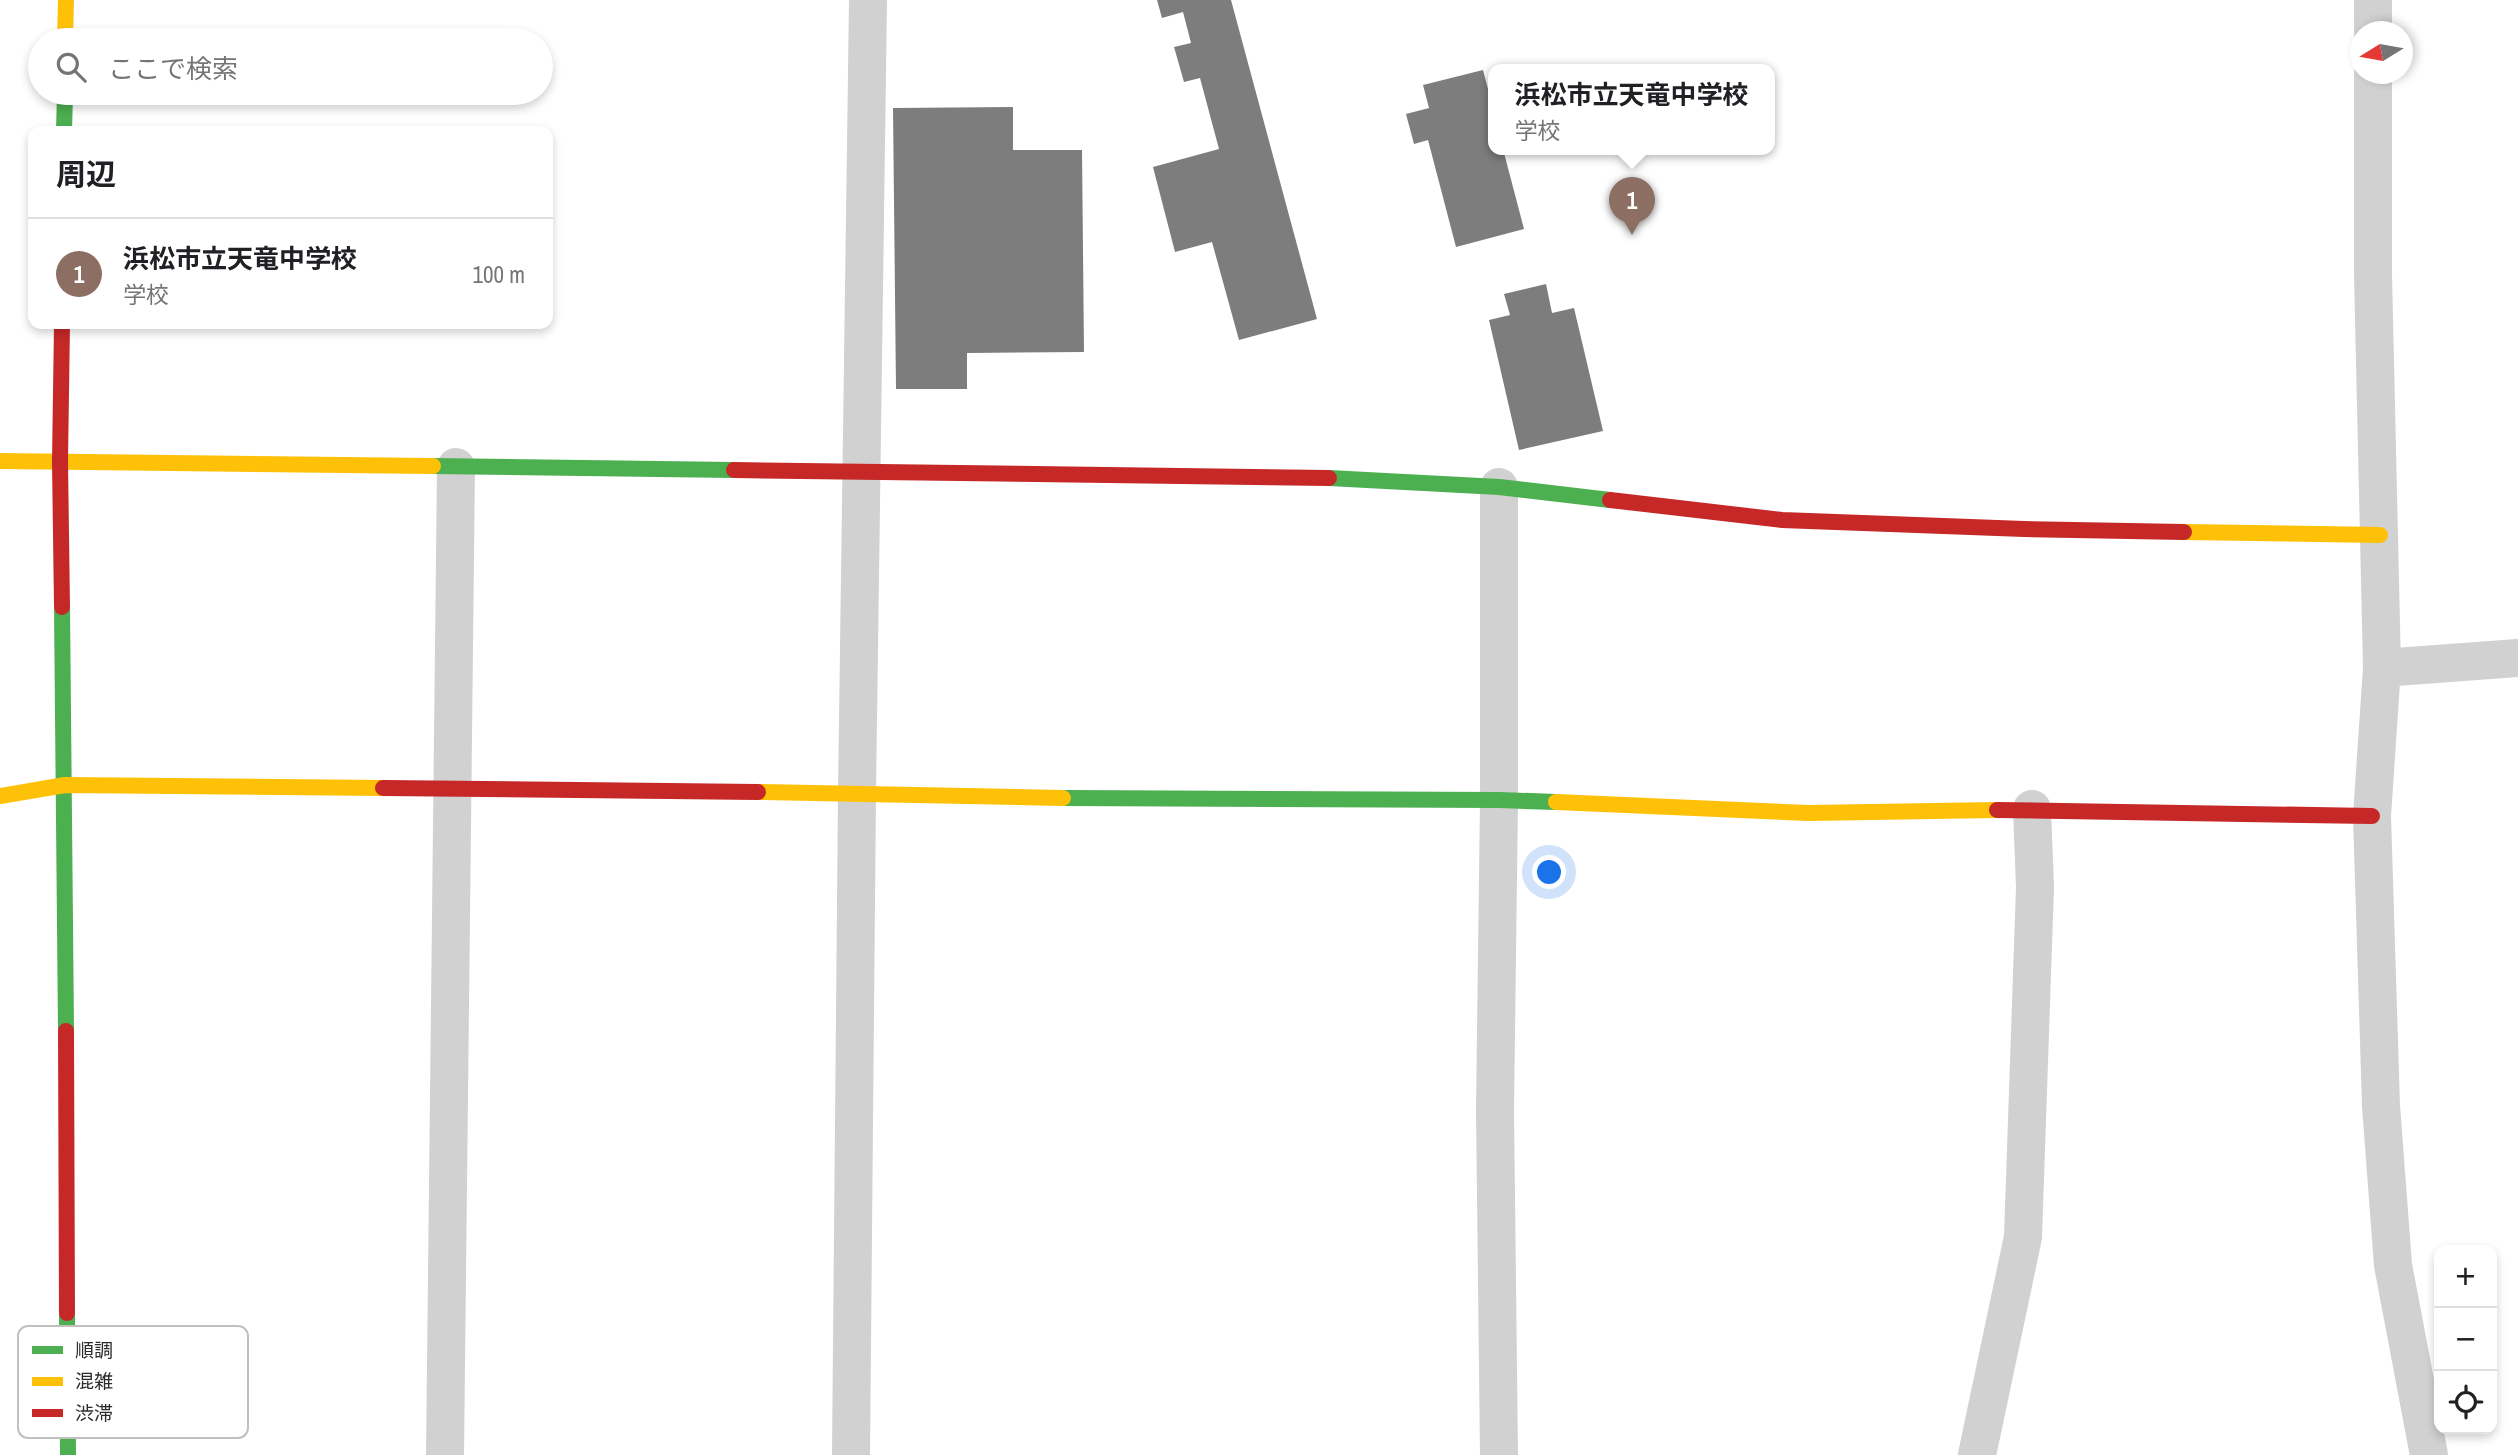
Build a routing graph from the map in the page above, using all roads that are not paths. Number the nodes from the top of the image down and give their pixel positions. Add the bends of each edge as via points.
1 (66, 0) edge
2 (868, 0) edge
3 (2374, 0) edge
4 (2374, 21) edge
5 (65, 28) edge
6 (2374, 84) edge
7 (65, 105) edge
8 (64, 126) edge
9 (62, 329) edge
10 (0, 461) edge
11 (60, 461) junction
12 (456, 467) junction
13 (862, 470) junction
14 (1499, 487) junction
15 (2380, 535) junction
16 (2518, 658) edge
17 (2382, 668) junction
18 (65, 785) junction
19 (453, 788) junction
20 (857, 793) junction
21 (0, 796) edge
22 (1499, 800) junction
23 (2032, 809) junction
24 (2372, 816) junction
25 (67, 1326) edge
26 (445, 1455) edge
27 (852, 1455) edge
28 (1499, 1455) edge
29 (1977, 1455) edge
30 (2429, 1455) edge

1 - 5 street
2 - 13 street
3 - 4 street
6 - 15 street via 2373,275
7 - 8 street
9 - 11 street
10 - 11 street
11 - 12 street
11 - 18 street
12 - 13 street
12 - 19 street
13 - 14 street via 1315,477
13 - 20 street
14 - 15 street via 1782,520
14 - 22 street
15 - 17 street
16 - 17 street
17 - 24 street
18 - 19 street
18 - 21 street
18 - 25 street
19 - 20 street
19 - 26 street
20 - 22 street
20 - 27 street
22 - 23 street via 1808,813
22 - 28 street via 1495,1110
23 - 24 street
23 - 29 street via 2035,887 2022,1237
24 - 30 street via 2381,1106 2393,1265

